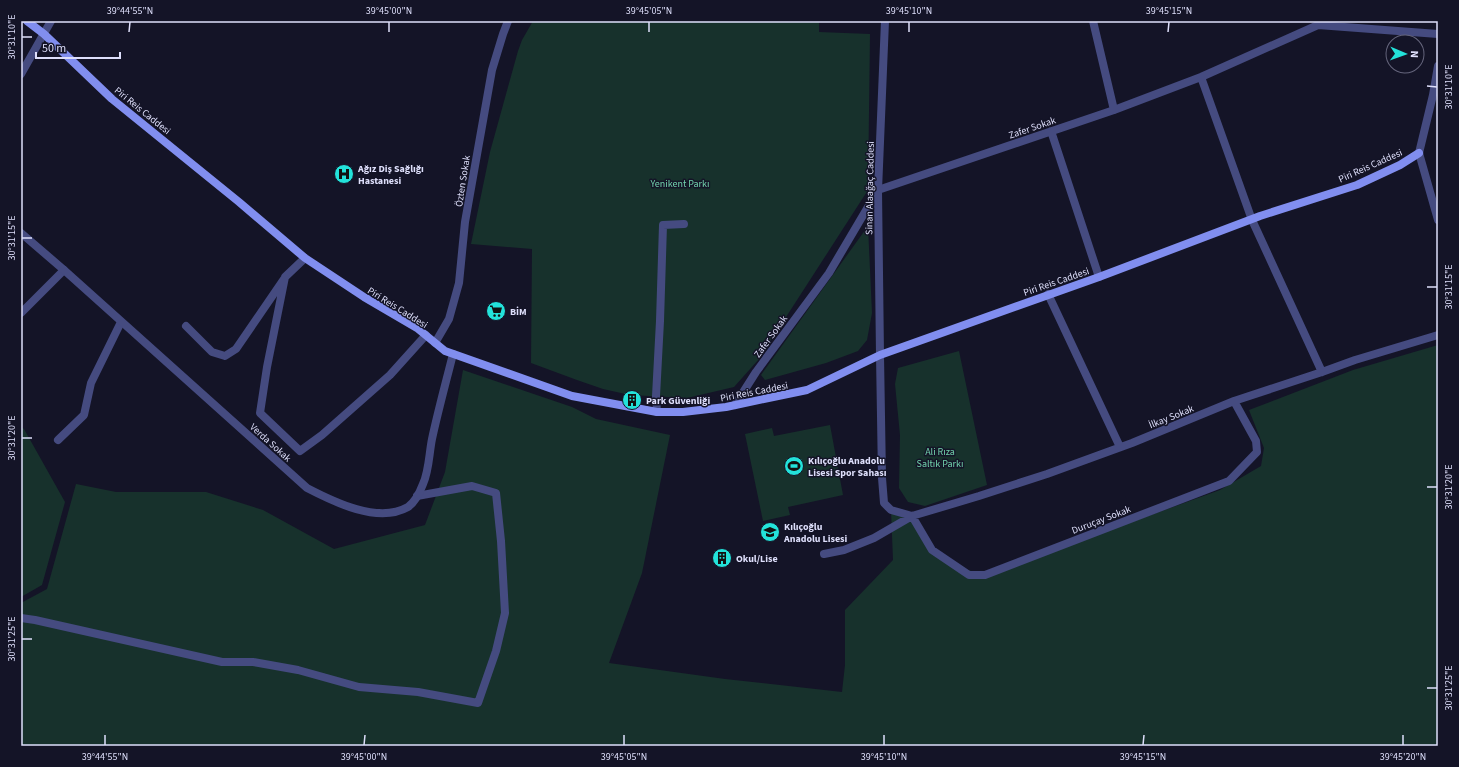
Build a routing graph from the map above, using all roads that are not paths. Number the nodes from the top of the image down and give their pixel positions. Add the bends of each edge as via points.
1 (27, 21) edge
2 (51, 21) edge
3 (508, 21) edge
4 (885, 21) edge
5 (1093, 21) edge
6 (1318, 23) edge
7 (44, 34) junction
8 (1438, 34) edge
9 (1438, 66) edge
10 (21, 74) edge
11 (1201, 77) junction
12 (1114, 110) junction
13 (1051, 131) junction
14 (1419, 153) junction
15 (878, 190) junction
16 (1252, 220) junction
17 (1438, 220) edge
18 (684, 224) dead end
19 (21, 233) edge
20 (305, 258) junction
21 (64, 270) junction
22 (285, 277) junction
23 (1099, 277) junction
24 (1048, 294) junction
25 (21, 314) edge
26 (121, 322) junction
27 (186, 326) dead end
28 (426, 335) junction
29 (1438, 335) edge
30 (435, 343) junction
31 (453, 354) junction
32 (880, 355) junction
33 (1322, 372) junction
34 (1234, 401) junction
35 (735, 405) junction
36 (657, 412) junction
37 (58, 440) dead end
38 (1120, 447) junction
39 (417, 496) junction
40 (912, 516) junction
41 (824, 554) dead end
42 (21, 618) edge

1 - 7 main road, Piri Reis Caddesi
2 - 7 street
3 - 30 street, Özten Sokak via 492,70 465,222 459,283 449,319
4 - 15 street, Sinan Alaağaç Caddesi
5 - 12 street
6 - 8 street, Zafer Sokak
6 - 11 street, Zafer Sokak
7 - 10 street
7 - 20 main road, Piri Reis Caddesi via 112,99
9 - 14 street
11 - 12 street, Zafer Sokak
11 - 16 street
12 - 13 street, Zafer Sokak
13 - 15 street, Zafer Sokak
13 - 23 street
14 - 16 main road, Piri Reis Caddesi via 1357,185
14 - 17 street
15 - 32 street, Sinan Alaağaç Caddesi
15 - 35 street, Zafer Sokak via 829,272
16 - 23 main road, Piri Reis Caddesi
16 - 33 street
18 - 36 street via 663,225
19 - 21 street, Verda Sokak
20 - 22 street
20 - 28 main road, Piri Reis Caddesi
21 - 25 street
21 - 26 street, Verda Sokak
22 - 27 street via 236,349 225,356 212,352
22 - 28 street via 260,413 300,451 390,375
23 - 24 main road, Piri Reis Caddesi
24 - 32 main road, Piri Reis Caddesi
24 - 38 street
26 - 37 street via 91,383 84,415
26 - 39 street, Verda Sokak via 307,488 335,502 383,513 409,506
28 - 30 main road, Piri Reis Caddesi
29 - 33 street, İlkay Sokak
30 - 31 main road, Piri Reis Caddesi
31 - 36 main road, Piri Reis Caddesi via 572,396
31 - 39 street, Verda Sokak via 424,483
32 - 35 main road, Piri Reis Caddesi via 807,390
32 - 40 street via 884,502 891,510
33 - 34 street, İlkay Sokak
34 - 38 street, İlkay Sokak
34 - 40 street, Duruçay Sokak via 1256,441 1257,452 1229,480 985,575 969,575 932,550
35 - 36 main road, Piri Reis Caddesi via 683,412
38 - 40 street, İlkay Sokak via 1047,474
39 - 42 street via 472,486 496,493 505,613 496,651 478,703 418,692 359,686 298,670 261,664 222,662
40 - 41 street, İlkay Sokak via 874,538 844,550

